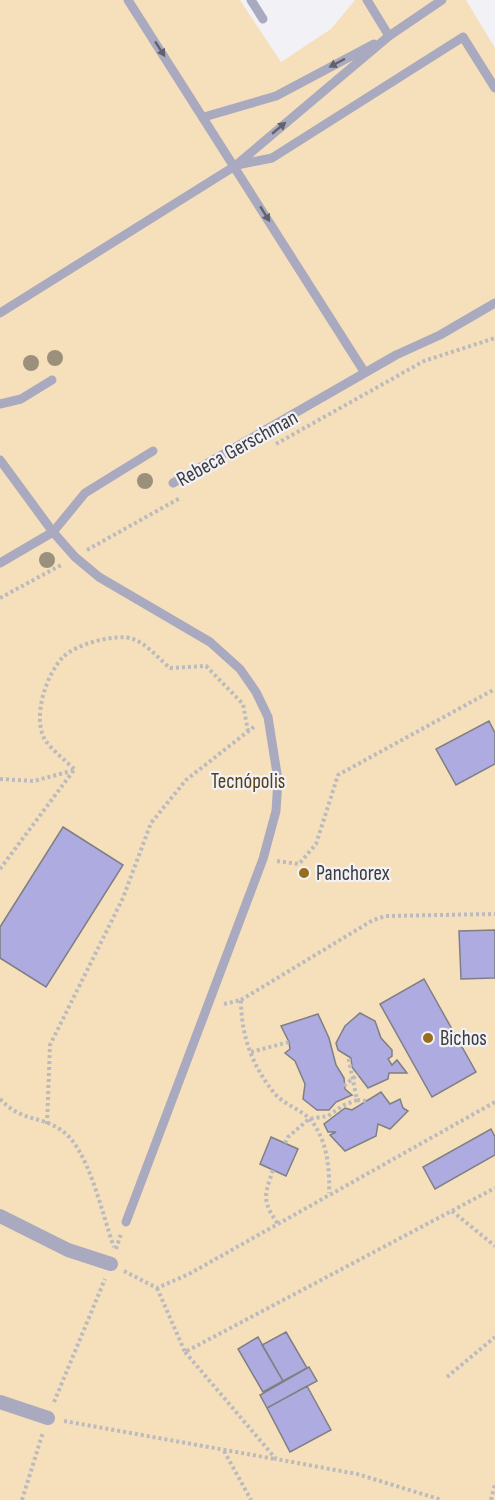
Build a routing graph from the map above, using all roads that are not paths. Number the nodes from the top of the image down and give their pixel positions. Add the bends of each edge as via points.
1 (128, 0) edge
2 (251, 0) edge
3 (367, 0) edge
4 (442, 0) edge
5 (263, 19) dead end
6 (389, 36) junction
7 (495, 88) edge
8 (204, 117) junction
9 (235, 166) junction
10 (495, 303) edge
11 (0, 313) edge
12 (364, 373) junction
13 (52, 380) dead end
14 (0, 404) edge
15 (153, 451) dead end
16 (0, 460) edge
17 (173, 483) dead end
18 (53, 532) junction
19 (0, 563) edge
20 (0, 1216) edge
21 (126, 1222) road end
22 (111, 1264) road end
23 (0, 1402) edge
24 (48, 1418) road end

1 -> 8 lane
2 - 5 lane
3 - 6 lane
4 - 6 lane
6 -> 8 lane via 276,96
9 -> 6 lane
7 - 9 lane via 463,37 272,158
8 - 9 lane
9 - 11 lane
9 -> 12 lane
10 - 12 lane
12 - 17 lane
13 - 14 lane via 21,399
15 - 18 lane via 85,494
16 - 18 lane
18 - 19 lane
18 - 21 lane via 99,577 210,642 240,669 267,717 278,780 276,811 263,859
20 - 22 street via 68,1250
23 - 24 street

